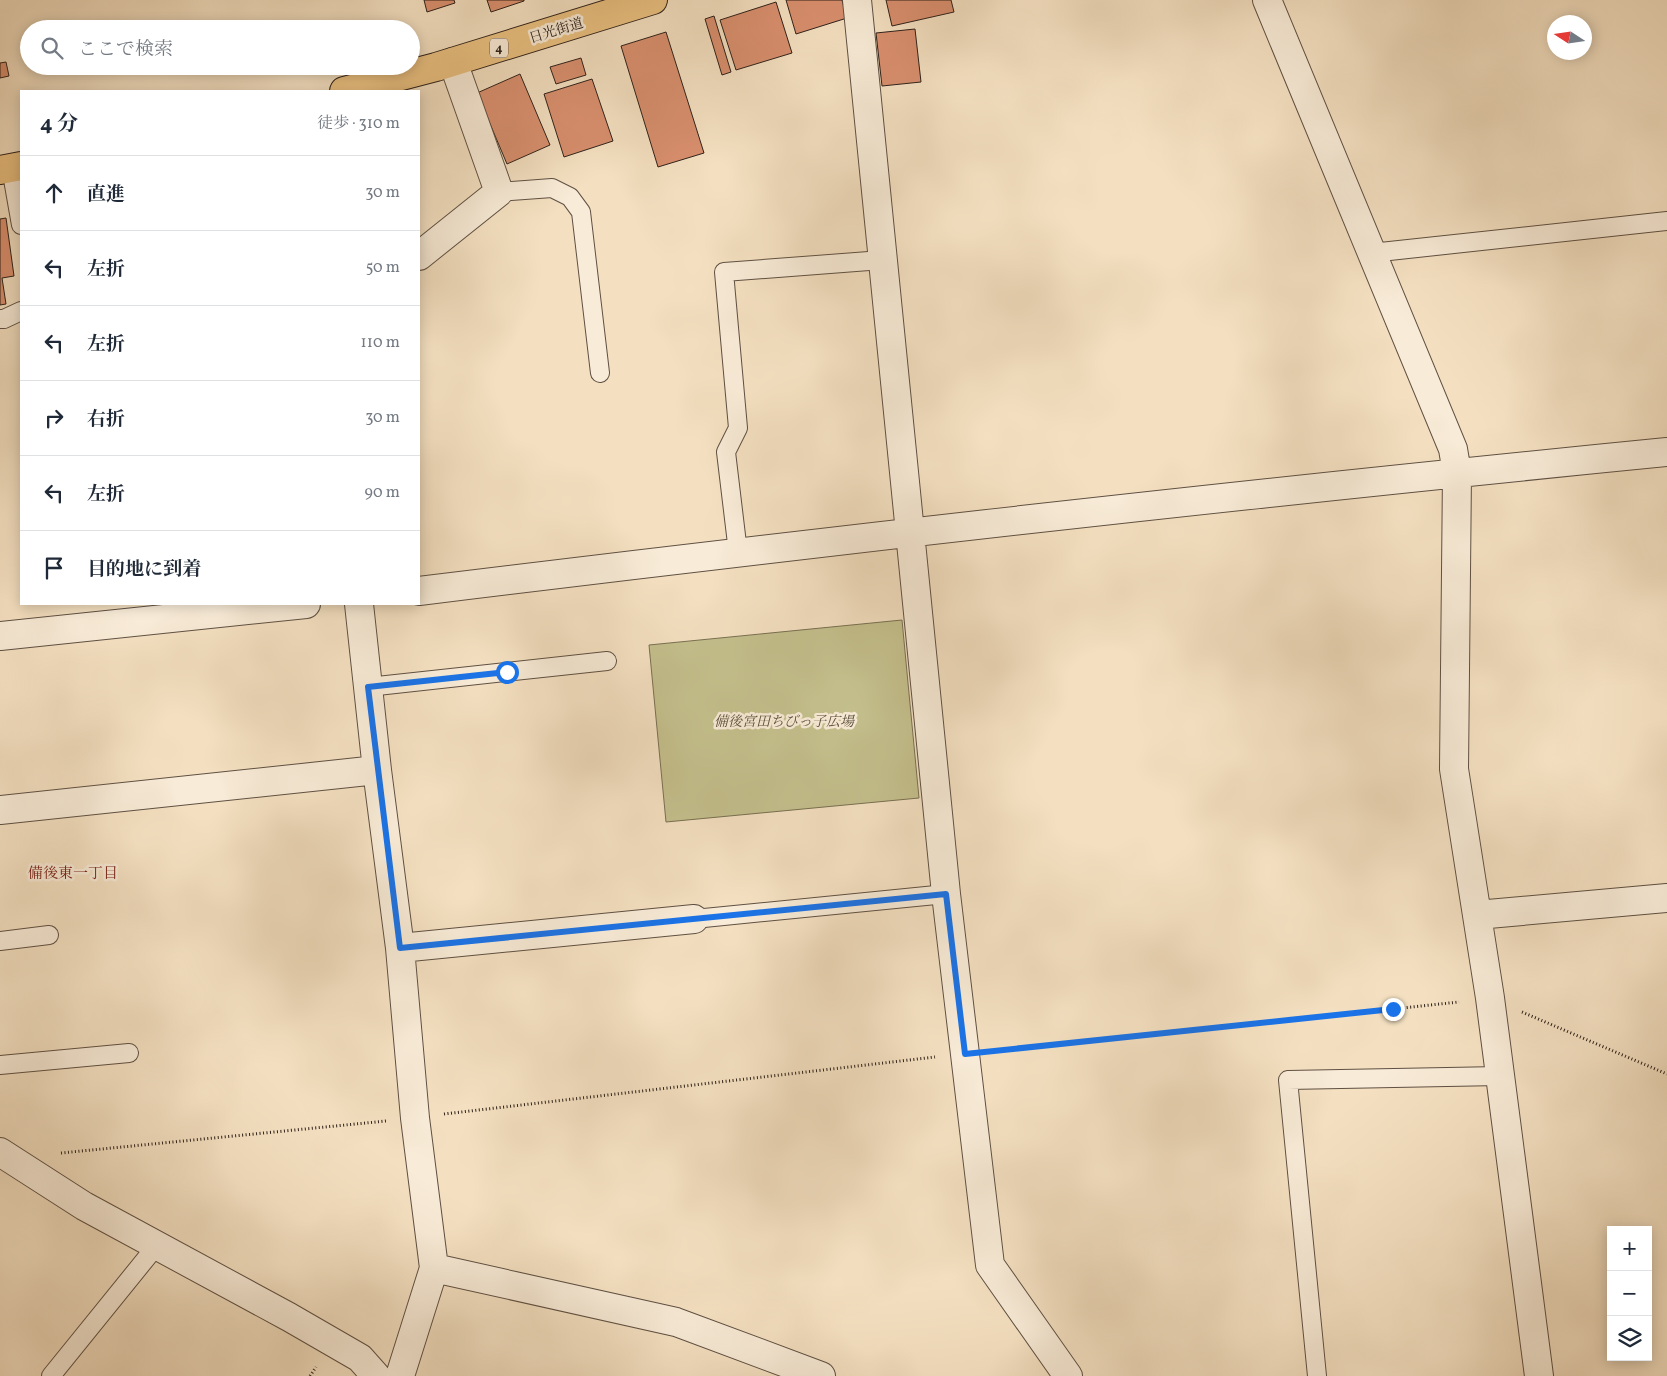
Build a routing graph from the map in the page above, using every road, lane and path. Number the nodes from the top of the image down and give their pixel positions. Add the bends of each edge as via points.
1 (653, 0) edge
2 (857, 0) edge
3 (1267, 0) edge
4 (453, 62) junction
5 (420, 71) edge
6 (404, 75) edge
7 (348, 90) edge
8 (11, 168) edge
9 (499, 192) junction
10 (20, 219) edge
11 (1667, 221) edge
12 (1372, 253) junction
13 (420, 255) edge
14 (882, 260) junction
15 (20, 311) edge
16 (0, 319) edge
17 (600, 373) dead end
18 (1667, 452) edge
19 (1456, 472) junction
20 (909, 534) junction
21 (738, 552) junction
22 (420, 591) edge
23 (296, 605) edge
24 (359, 605) edge
25 (0, 636) edge
26 (606, 660) dead end
27 (368, 687) junction
28 (378, 770) junction
29 (0, 810) edge
30 (946, 894) junction
31 (1667, 898) edge
32 (1477, 915) junction
33 (694, 919) joint
34 (49, 935) dead end
35 (0, 941) edge
36 (400, 948) junction
37 (1490, 998) junction
38 (129, 1053) dead end
39 (965, 1054) junction
40 (0, 1066) edge
41 (1667, 1074) edge
42 (1500, 1076) junction
43 (415, 1118) junction
44 (60, 1153) dead end
45 (4, 1161) edge
46 (157, 1245) junction
47 (434, 1268) junction
48 (51, 1376) edge
49 (376, 1376) edge
50 (400, 1376) edge
51 (821, 1376) edge
52 (1068, 1376) edge
53 (1317, 1376) edge
54 (1539, 1376) edge

1 - 4 highway, 日光街道 / 4
2 - 14 street
3 - 12 street
4 - 5 highway, 日光街道 / 4
4 - 9 street
6 - 7 highway, 日光街道 / 4
8 - 10 lane
9 - 13 street
9 - 17 lane via 552,188 570,198 581,212
11 - 12 lane
12 - 19 street via 1452,449
14 - 20 street
14 - 21 lane via 724,272 738,428 726,452
15 - 16 lane
18 - 19 street
19 - 20 street
19 - 32 street via 1454,769
20 - 21 street
20 - 30 street
21 - 22 street
23 - 25 street
24 - 27 street
26 - 27 lane
27 - 28 street
28 - 29 street
28 - 36 street
30 - 33 lane
30 - 39 street
31 - 32 street
32 - 37 street
33 - 36 street
34 - 35 lane
36 - 43 street
37 - 39 path
37 - 41 path
37 - 42 street
38 - 40 lane
39 - 43 path
39 - 52 street via 990,1265
42 - 53 lane via 1288,1080
42 - 54 street
43 - 44 path
43 - 47 street
45 - 46 street
46 - 48 lane
46 - 49 street via 360,1358
47 - 50 street
47 - 51 street via 676,1322

